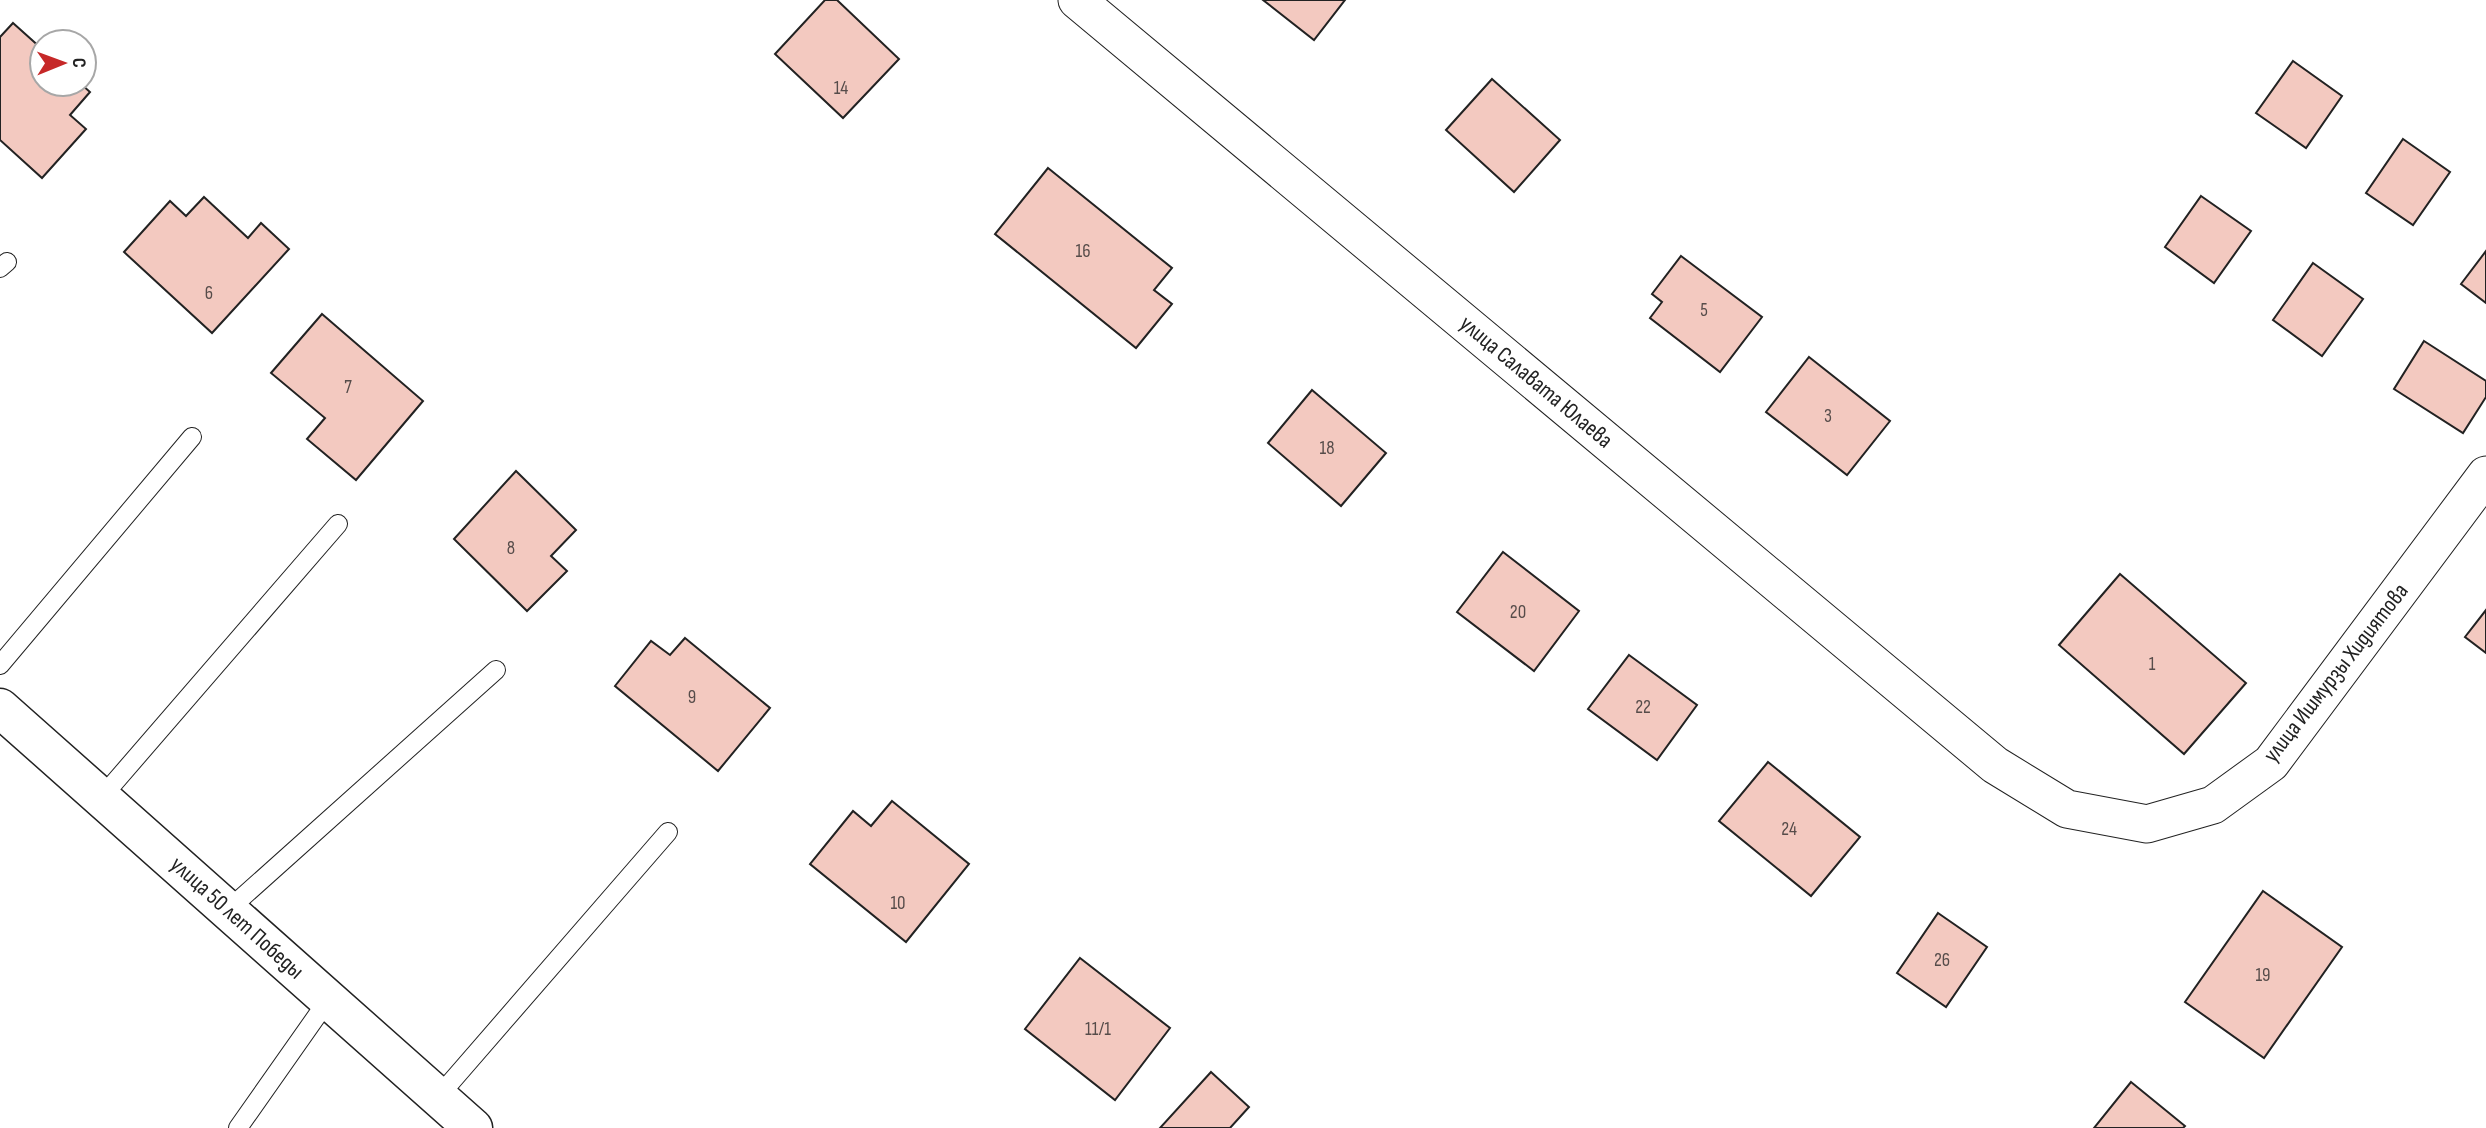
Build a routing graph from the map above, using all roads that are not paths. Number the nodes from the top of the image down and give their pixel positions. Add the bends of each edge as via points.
1 (1077, 0) edge
2 (192, 437) dead end
3 (2486, 475) edge
4 (338, 524) dead end
5 (0, 665) edge
6 (496, 670) dead end
7 (0, 708) edge
8 (1995, 765) joint
9 (101, 798) junction
10 (668, 832) dead end
11 (228, 910) junction
12 (328, 1000) junction
13 (438, 1097) junction
14 (238, 1128) edge
15 (473, 1128) edge

1 - 8 street, улица Салавата Юлаева
2 - 5 lane
3 - 8 street, улица Ишмурзы Хидиятова via 2271,762 2213,805 2147,824 2067,809
4 - 9 lane
6 - 11 lane
7 - 9 street, улица 50 лет Победы
9 - 11 street, улица 50 лет Победы
10 - 13 lane
11 - 12 street, улица 50 лет Победы
12 - 13 street, улица 50 лет Победы
12 - 14 lane
13 - 15 street, улица 50 лет Победы

